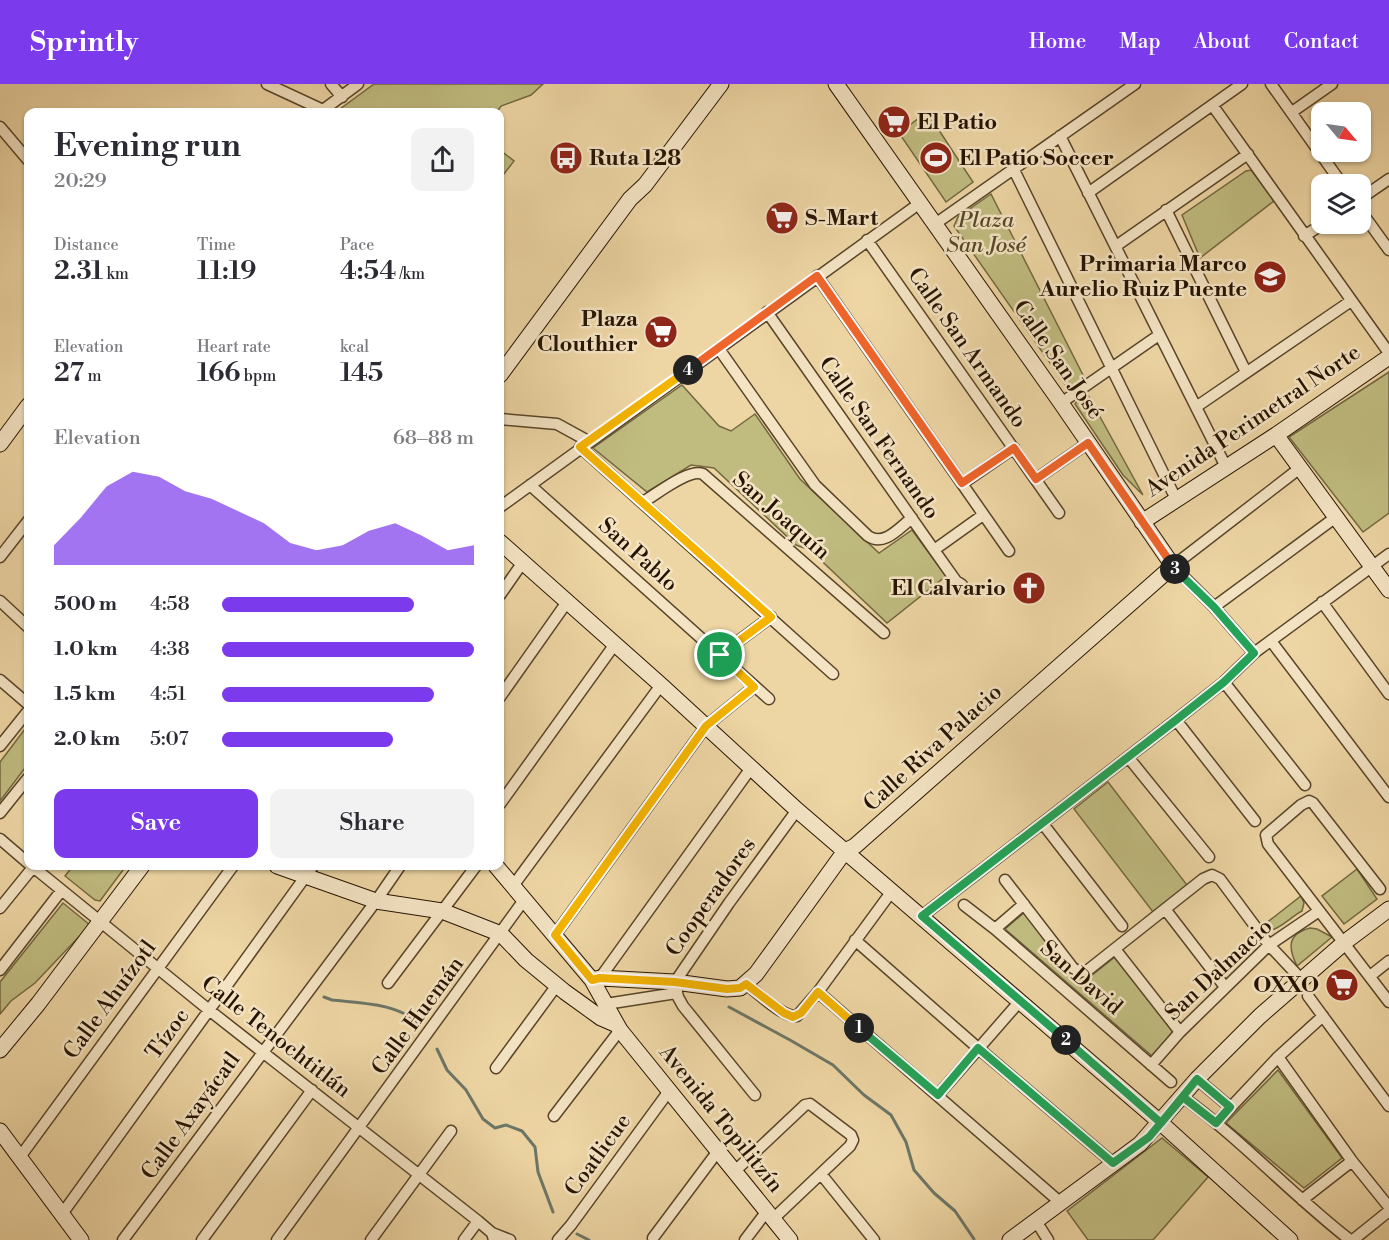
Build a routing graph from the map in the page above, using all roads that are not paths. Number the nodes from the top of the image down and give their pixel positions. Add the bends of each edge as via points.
1 (267, 84) edge
2 (331, 84) edge
3 (358, 84) edge
4 (709, 84) edge
5 (721, 84) edge
6 (836, 84) edge
7 (1135, 84) edge
8 (1242, 84) edge
9 (1271, 84) edge
10 (1332, 84) edge
11 (342, 97) junction
12 (1213, 106) junction
13 (319, 108) edge
14 (326, 108) edge
15 (1292, 112) junction
16 (0, 127) edge
17 (1060, 136) junction
18 (1248, 153) junction
19 (24, 154) edge
20 (1013, 168) junction
21 (1335, 174) edge
22 (1389, 179) edge
23 (1371, 191) edge
24 (1088, 193) junction
25 (630, 199) junction
26 (920, 203) junction
27 (1166, 210) junction
28 (935, 224) junction
29 (1371, 225) edge
30 (1311, 232) edge
31 (1304, 236) junction
32 (867, 240) junction
33 (1116, 246) junction
34 (1389, 250) edge
35 (817, 276) junction
36 (1351, 301) junction
37 (767, 312) junction
38 (1159, 335) junction
39 (718, 349) junction
40 (1389, 355) edge
41 (1110, 368) junction
42 (504, 370) edge
43 (1246, 372) junction
44 (1061, 403) junction
45 (1196, 406) junction
46 (24, 411) edge
47 (504, 419) edge
48 (1276, 435) junction
49 (1088, 443) junction
50 (0, 444) edge
51 (584, 444) junction
52 (1014, 448) junction
53 (1226, 467) junction
54 (1300, 468) junction
55 (1036, 479) junction
56 (962, 483) junction
57 (530, 485) junction
58 (1176, 499) junction
59 (643, 502) junction
60 (504, 504) edge
61 (1059, 513) dead end
62 (984, 515) junction
63 (1336, 517) junction
64 (912, 518) junction
65 (1142, 522) junction
66 (24, 526) edge
67 (504, 545) edge
68 (934, 550) junction
69 (1009, 550) dead end
70 (1389, 554) edge
71 (0, 557) edge
72 (523, 562) junction
73 (1173, 566) junction
74 (1372, 567) junction
75 (962, 585) dead end
76 (504, 589) edge
77 (1389, 590) edge
78 (0, 601) edge
79 (567, 602) junction
80 (1322, 602) junction
81 (1214, 607) junction
82 (771, 617) junction
83 (24, 620) edge
84 (884, 633) dead end
85 (1271, 641) junction
86 (615, 644) junction
87 (1254, 653) junction
88 (720, 655) junction
89 (833, 675) dead end
90 (0, 680) edge
91 (1224, 682) junction
92 (661, 685) junction
93 (754, 687) junction
94 (504, 691) edge
95 (1389, 694) edge
96 (769, 699) dead end
97 (24, 701) edge
98 (24, 716) edge
99 (1176, 720) junction
100 (706, 726) junction
101 (0, 746) edge
102 (1128, 757) junction
103 (751, 768) junction
104 (24, 783) edge
105 (1305, 785) dead end
106 (1389, 797) edge
107 (504, 798) edge
108 (797, 810) junction
109 (0, 813) edge
110 (1255, 821) dead end
111 (1043, 824) junction
112 (0, 839) edge
113 (845, 851) junction
114 (1209, 857) dead end
115 (24, 858) edge
116 (28, 870) edge
117 (38, 870) edge
118 (139, 870) edge
119 (230, 870) edge
120 (397, 870) edge
121 (473, 870) edge
122 (499, 870) edge
123 (309, 871) edge
124 (1005, 880) dead end
125 (513, 886) junction
126 (1380, 889) dead end
127 (61, 891) junction
128 (892, 891) junction
129 (525, 900) junction
130 (376, 901) junction
131 (1024, 904) junction
132 (964, 905) dead end
133 (0, 909) edge
134 (1165, 909) junction
135 (1389, 909) edge
136 (442, 911) junction
137 (1319, 911) junction
138 (922, 916) junction
139 (100, 922) junction
140 (1122, 926) dead end
141 (995, 929) junction
142 (501, 934) junction
143 (555, 935) junction
144 (855, 940) junction
145 (1345, 942) junction
146 (1269, 945) junction
147 (1115, 949) junction
148 (1389, 961) edge
149 (158, 968) junction
150 (0, 970) edge
151 (1370, 976) junction
152 (596, 979) junction
153 (1301, 979) junction
154 (388, 983) dead end
155 (746, 984) junction
156 (557, 985) junction
157 (676, 987) junction
158 (1225, 987) junction
159 (818, 992) junction
160 (1308, 996) dead end
161 (1020, 1001) junction
162 (1389, 1002) edge
163 (606, 1004) junction
164 (209, 1010) junction
165 (1323, 1016) junction
166 (619, 1028) junction
167 (1180, 1032) junction
168 (978, 1048) junction
169 (0, 1050) edge
170 (262, 1052) junction
171 (1278, 1057) junction
172 (1151, 1065) junction
173 (496, 1068) dead end
174 (1197, 1079) junction
175 (1171, 1082) dead end
176 (312, 1090) junction
177 (669, 1091) junction
178 (755, 1095) dead end
179 (938, 1095) junction
180 (1183, 1097) junction
181 (1389, 1106) edge
182 (1230, 1107) junction
183 (554, 1116) dead end
184 (1161, 1123) junction
185 (1216, 1123) junction
186 (359, 1128) junction
187 (0, 1131) edge
188 (451, 1131) dead end
189 (718, 1151) junction
190 (20, 1157) junction
191 (1352, 1161) junction
192 (1113, 1163) junction
193 (735, 1171) junction
194 (419, 1174) junction
195 (821, 1174) junction
196 (1302, 1200) junction
197 (1061, 1203) junction
198 (1389, 1209) edge
199 (62, 1214) junction
200 (770, 1215) junction
201 (478, 1221) junction
202 (1035, 1221) junction
203 (493, 1236) edge
204 (652, 1238) dead end
205 (81, 1240) edge
206 (123, 1240) edge
207 (202, 1240) edge
208 (277, 1240) edge
209 (370, 1240) edge
210 (464, 1240) edge
211 (510, 1240) edge
212 (558, 1240) edge
213 (745, 1240) edge
214 (790, 1240) edge
215 (874, 1240) edge
216 (1010, 1240) edge
217 (1048, 1240) edge
218 (1290, 1240) edge
219 (1351, 1240) edge

1 - 13 street
2 - 11 street
3 - 11 street
4 - 25 street
5 - 25 street via 645,185
6 - 26 street, Calle San José
7 - 17 street
8 - 12 street
9 - 15 street
10 - 15 street
11 - 14 street
12 - 18 street
12 - 24 street
15 - 21 street
16 - 19 street
17 - 20 street
17 - 24 street
18 - 27 street
18 - 31 street
20 - 28 street
20 - 41 street
22 - 23 street
24 - 33 street
25 - 42 street
26 - 28 street, Calle San José
26 - 32 street
27 - 33 street
27 - 43 street
28 - 44 street, Calle San José
29 - 34 street
30 - 31 street
31 - 36 street
32 - 35 street
32 - 52 street, Calle San Armando
33 - 38 street
35 - 37 street
35 - 56 street
36 - 40 street
36 - 43 street
37 - 39 street
37 - 64 street, Calle San Fernando
38 - 41 street
38 - 45 street
39 - 51 street
39 - 64 street via 814,485 868,536 883,540
40 - 48 street, Avenida Perimetral Norte
41 - 44 street
41 - 58 street
43 - 45 street
44 - 49 street, Calle San José
45 - 53 street
46 - 50 street
47 - 51 street via 557,424
48 - 53 street, Avenida Perimetral Norte
48 - 54 street
49 - 55 street
49 - 65 street, Calle San José
51 - 57 street
51 - 59 street
52 - 55 street, Calle San Armando
52 - 56 street
53 - 58 street, Avenida Perimetral Norte
54 - 63 street
54 - 73 street
55 - 61 street, Calle San Armando
56 - 62 street
57 - 60 street
57 - 88 street, San Pablo
58 - 65 street, Avenida Perimetral Norte
59 - 82 street
59 - 84 street, San Joaquín via 684,477 696,472 703,474
62 - 68 street
62 - 69 street
63 - 74 street
63 - 81 street
64 - 68 street, Calle San Fernando
65 - 73 street, Calle San José
66 - 71 street
67 - 72 street
68 - 75 street, Calle San Fernando
70 - 74 street
72 - 76 street
72 - 79 street
73 - 81 street, Calle San José
73 - 113 street, Calle Riva Palacio via 864,839
74 - 77 street
74 - 80 street
78 - 83 street
79 - 86 street
79 - 94 street
80 - 85 street
80 - 95 street
81 - 87 street, Calle San José
82 - 88 street
82 - 89 street
85 - 87 street
85 - 106 street
86 - 92 street
86 - 107 street
87 - 91 street
88 - 93 street, San Pablo
90 - 97 street
91 - 99 street
91 - 105 street
92 - 100 street
92 - 125 street
93 - 96 street, San Pablo
93 - 100 street
98 - 101 street
99 - 102 street
99 - 110 street
100 - 103 street
100 - 143 street
102 - 111 street
102 - 114 street
103 - 108 street
103 - 152 street
104 - 109 street
108 - 113 street
108 - 157 street, Cooperadores via 729,903
111 - 138 street
111 - 140 street
112 - 115 street, Calle Tenochtitlán
113 - 128 street
113 - 155 street, Calle Riva Palacio
116 - 133 street
117 - 127 street, Calle Tenochtitlán
118 - 139 street
119 - 149 street, Calle Ahuízotl
120 - 130 street, Calle Axayácatl
121 - 136 street
122 - 125 street
123 - 130 street
123 - 164 street, Tízoc
124 - 131 street
125 - 129 street
126 - 137 street via 1309,801 1266,835 1268,844
127 - 139 street, Calle Tenochtitlán
127 - 150 street
128 - 138 street
128 - 144 street
129 - 142 street, Calle Huemán
129 - 143 street
130 - 136 street
130 - 170 street, Calle Axayácatl
131 - 141 street
131 - 147 street via 1080,972
132 - 141 street, San David
134 - 146 street via 1212,874 1220,879
134 - 147 street
134 - 158 street
135 - 145 street
136 - 142 street
136 - 154 street
137 - 145 street
137 - 146 street, San Dalmacio
138 - 161 street
139 - 149 street, Calle Tenochtitlán
139 - 169 street
141 - 172 street, San David
142 - 156 street
142 - 186 street, Calle Huemán
143 - 152 street
144 - 159 street
144 - 168 street
145 - 151 street
145 - 153 street
146 - 153 street
146 - 158 street, San Dalmacio
147 - 167 street
148 - 151 street
149 - 164 street, Calle Tenochtitlán
149 - 190 street, Calle Ahuízotl
151 - 162 street
152 - 157 street
152 - 163 street
153 - 174 street
155 - 157 street via 727,989
155 - 159 street via 793,1017
156 - 166 street
156 - 173 street
157 - 163 street
157 - 178 street, Cooperadores via 683,1006
158 - 167 street, San Dalmacio
159 - 179 street
160 - 165 street
161 - 168 street
161 - 184 street
163 - 166 street
164 - 170 street, Calle Tenochtitlán
164 - 199 street, Tízoc
165 - 171 street
165 - 181 street
166 - 177 street, Avenida Topilitzín
166 - 183 street
167 - 172 street, San Dalmacio
168 - 179 street
168 - 192 street
170 - 176 street, Calle Tenochtitlán
170 - 206 street, Calle Axayácatl
171 - 182 street
171 - 191 street
172 - 175 street, San David
174 - 180 street
174 - 182 street
176 - 186 street, Calle Tenochtitlán
176 - 207 street
177 - 189 street, Avenida Topilitzín
177 - 212 street, Coatlicue
179 - 197 street
180 - 184 street
180 - 185 street
182 - 185 street
184 - 192 street
184 - 218 street
185 - 196 street
186 - 194 street, Calle Tenochtitlán
186 - 208 street, Calle Huemán
187 - 190 street
188 - 194 street
189 - 193 street, Avenida Topilitzín
189 - 204 street
190 - 199 street
191 - 196 street
191 - 198 street
192 - 197 street
193 - 195 street via 803,1106 810,1104 853,1140
193 - 200 street, Avenida Topilitzín
194 - 201 street, Calle Tenochtitlán
194 - 209 street
195 - 200 street
195 - 215 street
196 - 219 street
197 - 202 street
198 - 219 street
199 - 205 street
200 - 213 street
200 - 214 street, Avenida Topilitzín
201 - 203 street, Calle Tenochtitlán
201 - 210 street
202 - 216 street
202 - 217 street
203 - 211 street

